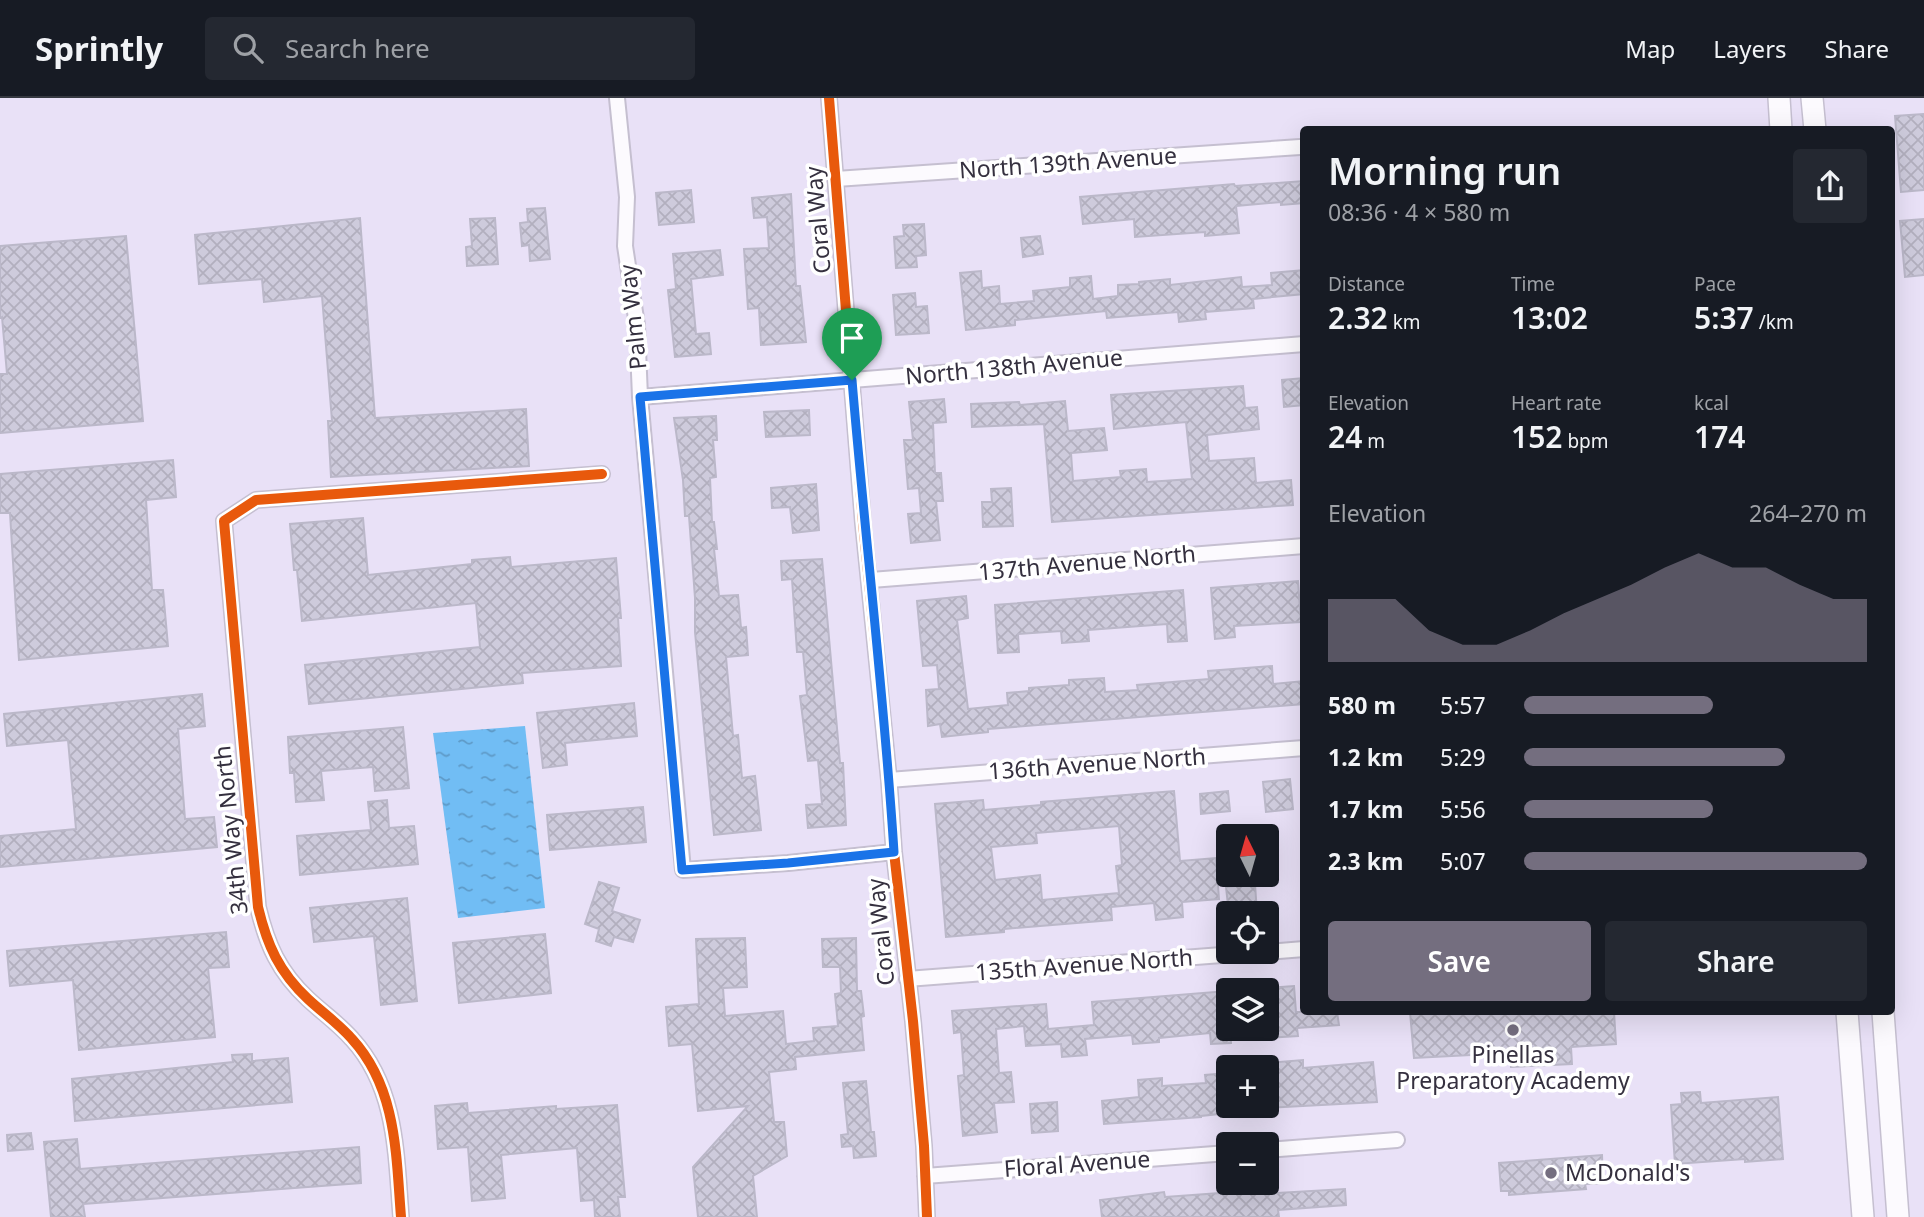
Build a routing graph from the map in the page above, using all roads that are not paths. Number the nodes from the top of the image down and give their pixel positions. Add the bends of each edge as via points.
1 (617, 98) edge
2 (829, 98) edge
3 (1779, 98) edge
4 (1812, 98) edge
5 (1781, 126) edge
6 (1815, 126) edge
7 (1300, 146) dead end
8 (836, 179) junction
9 (1300, 345) edge
10 (852, 380) junction
11 (640, 397) junction
12 (602, 474) dead end
13 (1300, 546) edge
14 (871, 580) junction
15 (1300, 748) edge
16 (889, 780) junction
17 (894, 852) junction
18 (1300, 949) edge
19 (1279, 951) edge
20 (1216, 955) edge
21 (907, 979) junction
22 (1847, 1015) edge
23 (1883, 1015) edge
24 (1397, 1140) dead end
25 (1279, 1149) edge
26 (1216, 1154) edge
27 (925, 1176) junction
28 (401, 1217) edge
29 (927, 1217) edge
30 (1863, 1217) edge
31 (1898, 1217) edge

1 - 11 street, Palm Way
2 - 8 street, Coral Way
3 - 5 main road
4 - 6 main road
7 - 8 street, North 139th Avenue
8 - 10 street, Coral Way
9 - 10 street, North 138th Avenue
10 - 11 street, North 138th Avenue
10 - 14 street, Coral Way
11 - 17 street, Palm Way via 682,870
12 - 28 street, 34th Way North via 256,500 224,521 257,907 265,939 283,972 353,1040 388,1100
13 - 14 street, 137th Avenue North
14 - 16 street, Coral Way
15 - 16 street, 136th Avenue North
16 - 17 street, Coral Way
17 - 21 street, Coral Way
18 - 19 street
20 - 21 street, 135th Avenue North
21 - 27 street, Coral Way
22 - 30 main road
23 - 31 main road
24 - 25 street
26 - 27 street, Floral Avenue
27 - 29 street, Coral Way

